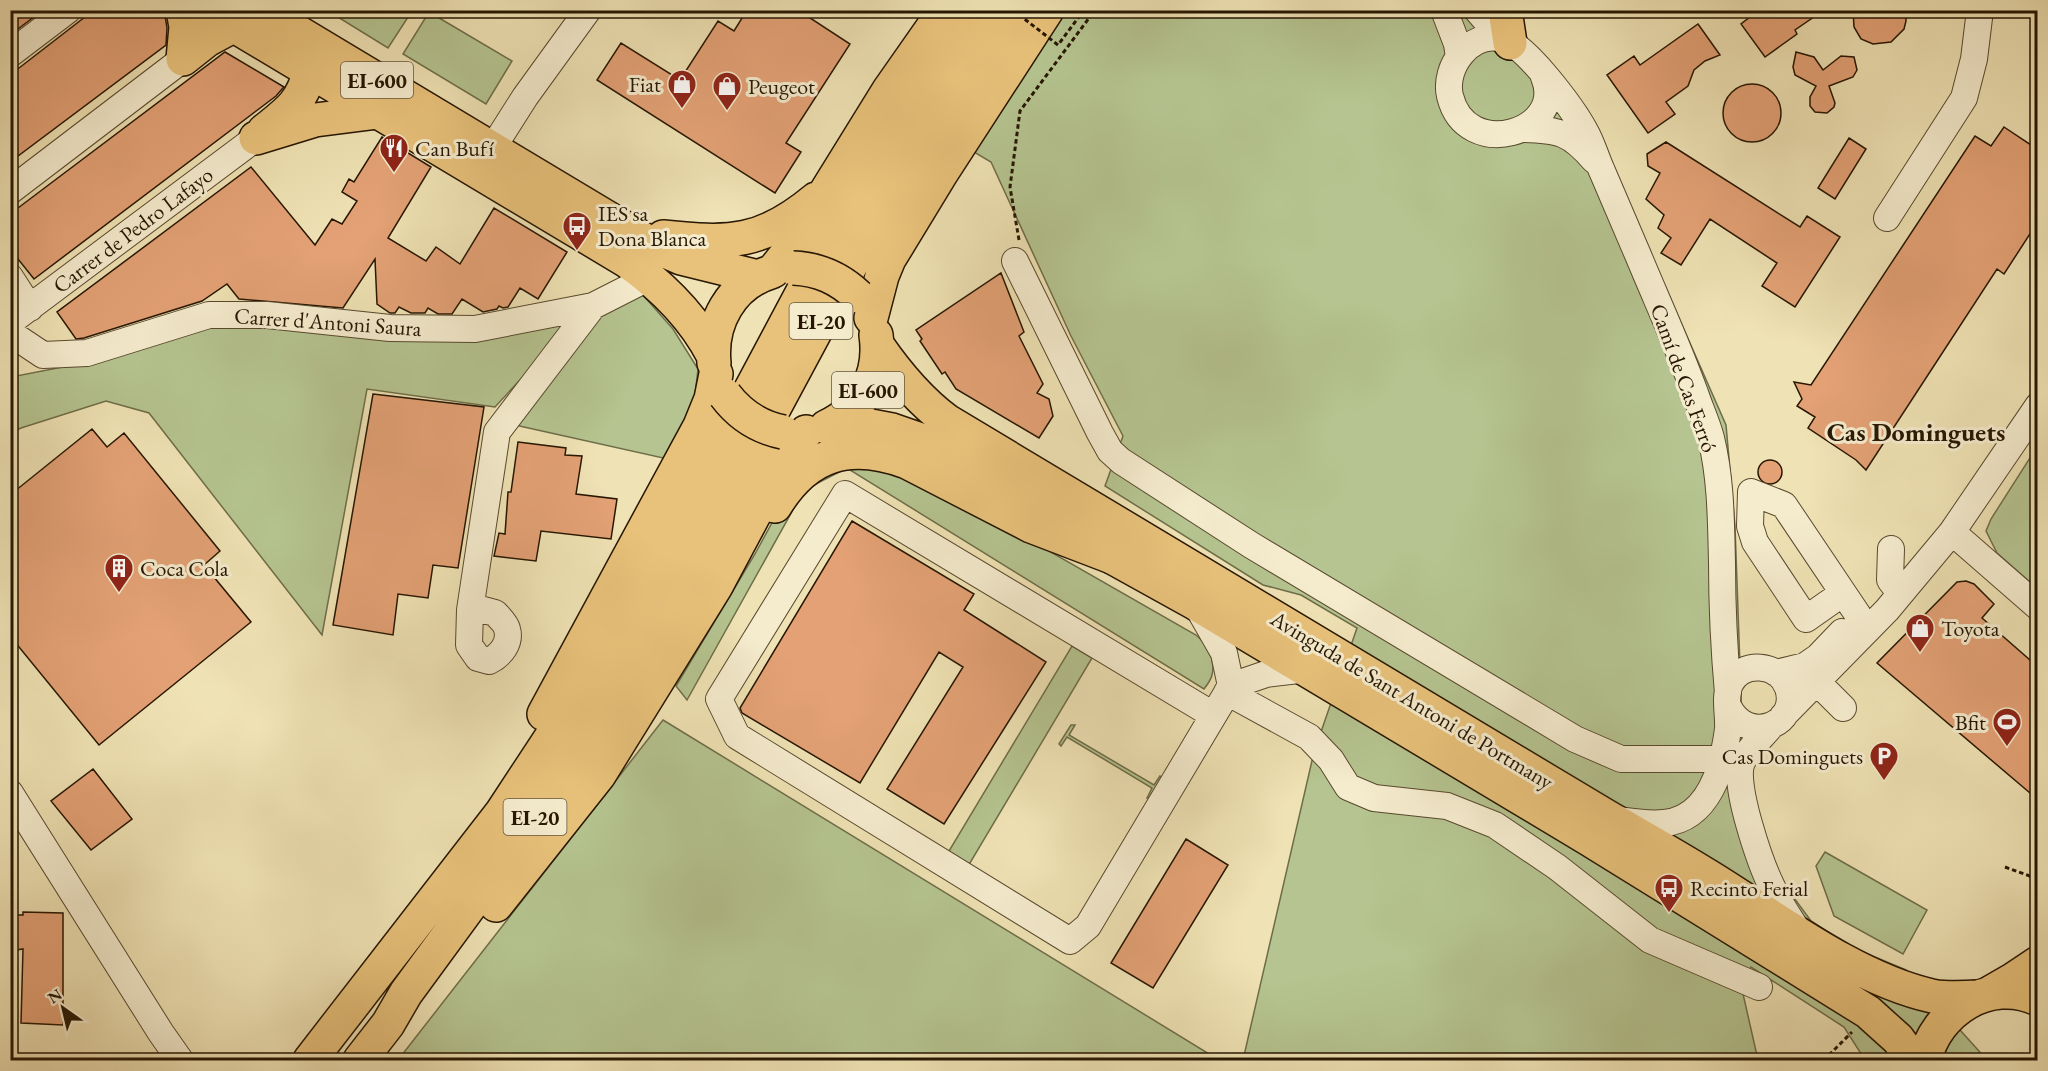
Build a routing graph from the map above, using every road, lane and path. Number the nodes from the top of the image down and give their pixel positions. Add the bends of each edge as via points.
1 (68, 10) edge
2 (183, 10) edge
3 (588, 10) edge
4 (945, 10) edge
5 (978, 10) edge
6 (1014, 10) edge
7 (1047, 10) edge
8 (1084, 10) edge
9 (1095, 10) edge
10 (1444, 10) edge
11 (1477, 10) edge
12 (1980, 10) edge
13 (234, 16) edge
14 (1506, 31) edge
15 (10, 54) edge
16 (1459, 57) junction
17 (183, 59) junction
18 (310, 71) junction
19 (1544, 77) junction
20 (378, 112) junction
21 (1524, 129) junction
22 (256, 138) junction
23 (492, 149) junction
24 (1601, 168) junction
25 (827, 189) junction
26 (10, 191) edge
27 (1887, 218) dead end
28 (631, 232) junction
29 (1015, 261) joint
30 (775, 272) junction
31 (10, 277) edge
32 (650, 277) junction
33 (593, 306) junction
34 (20, 315) edge
35 (869, 320) junction
36 (10, 333) edge
37 (718, 374) junction
38 (2037, 406) edge
39 (837, 422) junction
40 (795, 432) junction
41 (1952, 532) junction
42 (1891, 549) dead end
43 (1112, 557) junction
44 (1843, 593) junction
45 (1900, 593) junction
46 (1195, 603) junction
47 (2037, 607) edge
48 (470, 610) dead end
49 (1858, 615) junction
50 (1723, 634) junction
51 (1307, 669) junction
52 (1766, 670) junction
53 (1818, 683) junction
54 (1229, 689) junction
55 (1729, 700) junction
56 (1843, 708) dead end
57 (1213, 715) junction
58 (1777, 721) junction
59 (1722, 759) junction
60 (598, 775) junction
61 (10, 793) edge
62 (502, 812) junction
63 (1609, 818) junction
64 (2005, 867) dead end
65 (2037, 879) edge
66 (1800, 934) junction
67 (2037, 963) edge
68 (1759, 987) dead end
69 (1982, 996) junction
70 (2037, 999) edge
71 (388, 1024) junction
72 (1854, 1030) dead end
73 (1829, 1055) dead end
74 (180, 1060) edge
75 (310, 1060) edge
76 (360, 1060) edge
77 (1913, 1060) edge
78 (1925, 1060) edge

1 - 15 street
2 - 17 main road
3 - 23 street
4 - 25 main road
5 - 62 main road, EI-20 via 825,250 644,589
6 - 8 path, bridge via 1058,45
6 - 71 main road, EI-20 via 922,148 852,263 711,527 613,698 579,753 406,993
7 - 35 main road via 889,259
9 - 29 path via 1020,111 1010,187 1020,245
10 - 16 street
11 - 14 street
12 - 27 street via 1974,60 1964,98
13 - 17 main road
13 - 18 main road, EI-600
13 - 23 main road, EI-600
14 - 16 street via 1478,42
14 - 19 street
16 - 21 street via 1452,66 1449,88 1461,118 1477,130 1493,135
17 - 26 street
18 - 20 main road, EI-600
18 - 22 main road via 303,94 293,107
19 - 21 street via 1544,106
19 - 24 street, Camí de Cas Ferró via 1575,114
20 - 22 main road via 315,120
20 - 32 main road, EI-600
21 - 24 street, Camí de Cas Ferró via 1569,136
22 - 34 street, Carrer de Pedro Lafayo
23 - 28 main road, EI-600
24 - 50 street, Camí de Cas Ferró via 1711,438 1720,498
25 - 28 main road via 789,219 736,240 718,242
25 - 30 main road
28 - 30 main road, EI-600 via 681,258
29 - 59 street via 1100,433 1121,461 1251,545 1575,740 1621,759
30 - 35 main road, EI-600, bridge via 812,270 825,274 842,283
30 - 37 main road via 736,293 724,309 716,328
31 - 34 street
32 - 33 street, Carrer d'Antoni Saura
32 - 37 main road, EI-600 via 704,338
33 - 36 street, Carrer d'Antoni Saura via 475,328 390,328 267,315 209,315 87,354 43,355
33 - 48 street via 497,432
35 - 39 main road, EI-600 via 875,372 857,406
35 - 63 main road, Avinguda de Sant Antoni de Portmany / EI-600 via 905,383 947,421
37 - 40 main road, EI-600, bridge via 741,413 750,420
37 - 62 main road via 700,426 517,764
38 - 41 street
39 - 40 main road, EI-600
39 - 43 main road, Avinguda de Sant Antoni de Portmany / EI-600 via 892,430 918,439
40 - 60 main road via 716,586
41 - 45 street
41 - 47 street
42 - 45 street via 1890,580
43 - 46 main road, Avinguda de Sant Antoni de Portmany / EI-600
43 - 60 main road via 1031,526 907,462 869,452 845,452 823,459 787,486 675,676 615,761
44 - 44 street via 1784,504 1751,492 1750,526 1755,542 1806,619
44 - 49 street
45 - 49 street via 1878,599
45 - 53 street
46 - 51 main road, Avinguda de Sant Antoni de Portmany / EI-600
46 - 54 street via 1224,653
49 - 52 street via 1805,666
50 - 52 street via 1746,661
50 - 55 street, Camí de Cas Ferró
51 - 54 street via 1266,674
51 - 77 main road, Avinguda de Sant Antoni de Portmany / EI-600 via 1868,1012 1898,1039
52 - 55 street via 1742,672 1735,678
52 - 58 street via 1783,680 1789,698 1788,708
53 - 56 street
53 - 58 street
54 - 57 street
54 - 68 street via 1309,737 1331,760 1348,787 1374,798 1447,806 1496,825 1650,940
55 - 58 street via 1733,716 1746,726 1755,729
55 - 59 street, Camí de Cas Ferró
57 - 57 street via 845,494 719,699 737,736 1070,941 1088,926
58 - 66 street via 1742,763 1740,781 1762,865
59 - 63 street, Camí de Cas Ferró via 1710,791 1688,815 1663,824
60 - 71 main road via 531,863 416,1001
61 - 74 street
62 - 75 main road, EI-20
63 - 66 main road, Avinguda de Sant Antoni de Portmany / EI-600
64 - 65 path
66 - 69 main road, Avinguda de Sant Antoni de Portmany / EI-600 via 1891,983 1933,996
67 - 69 main road
69 - 70 main road, Avinguda de Sant Antoni de Portmany via 2002,992
69 - 78 main road via 1958,1007 1942,1022
71 - 76 main road, EI-20
72 - 73 path

